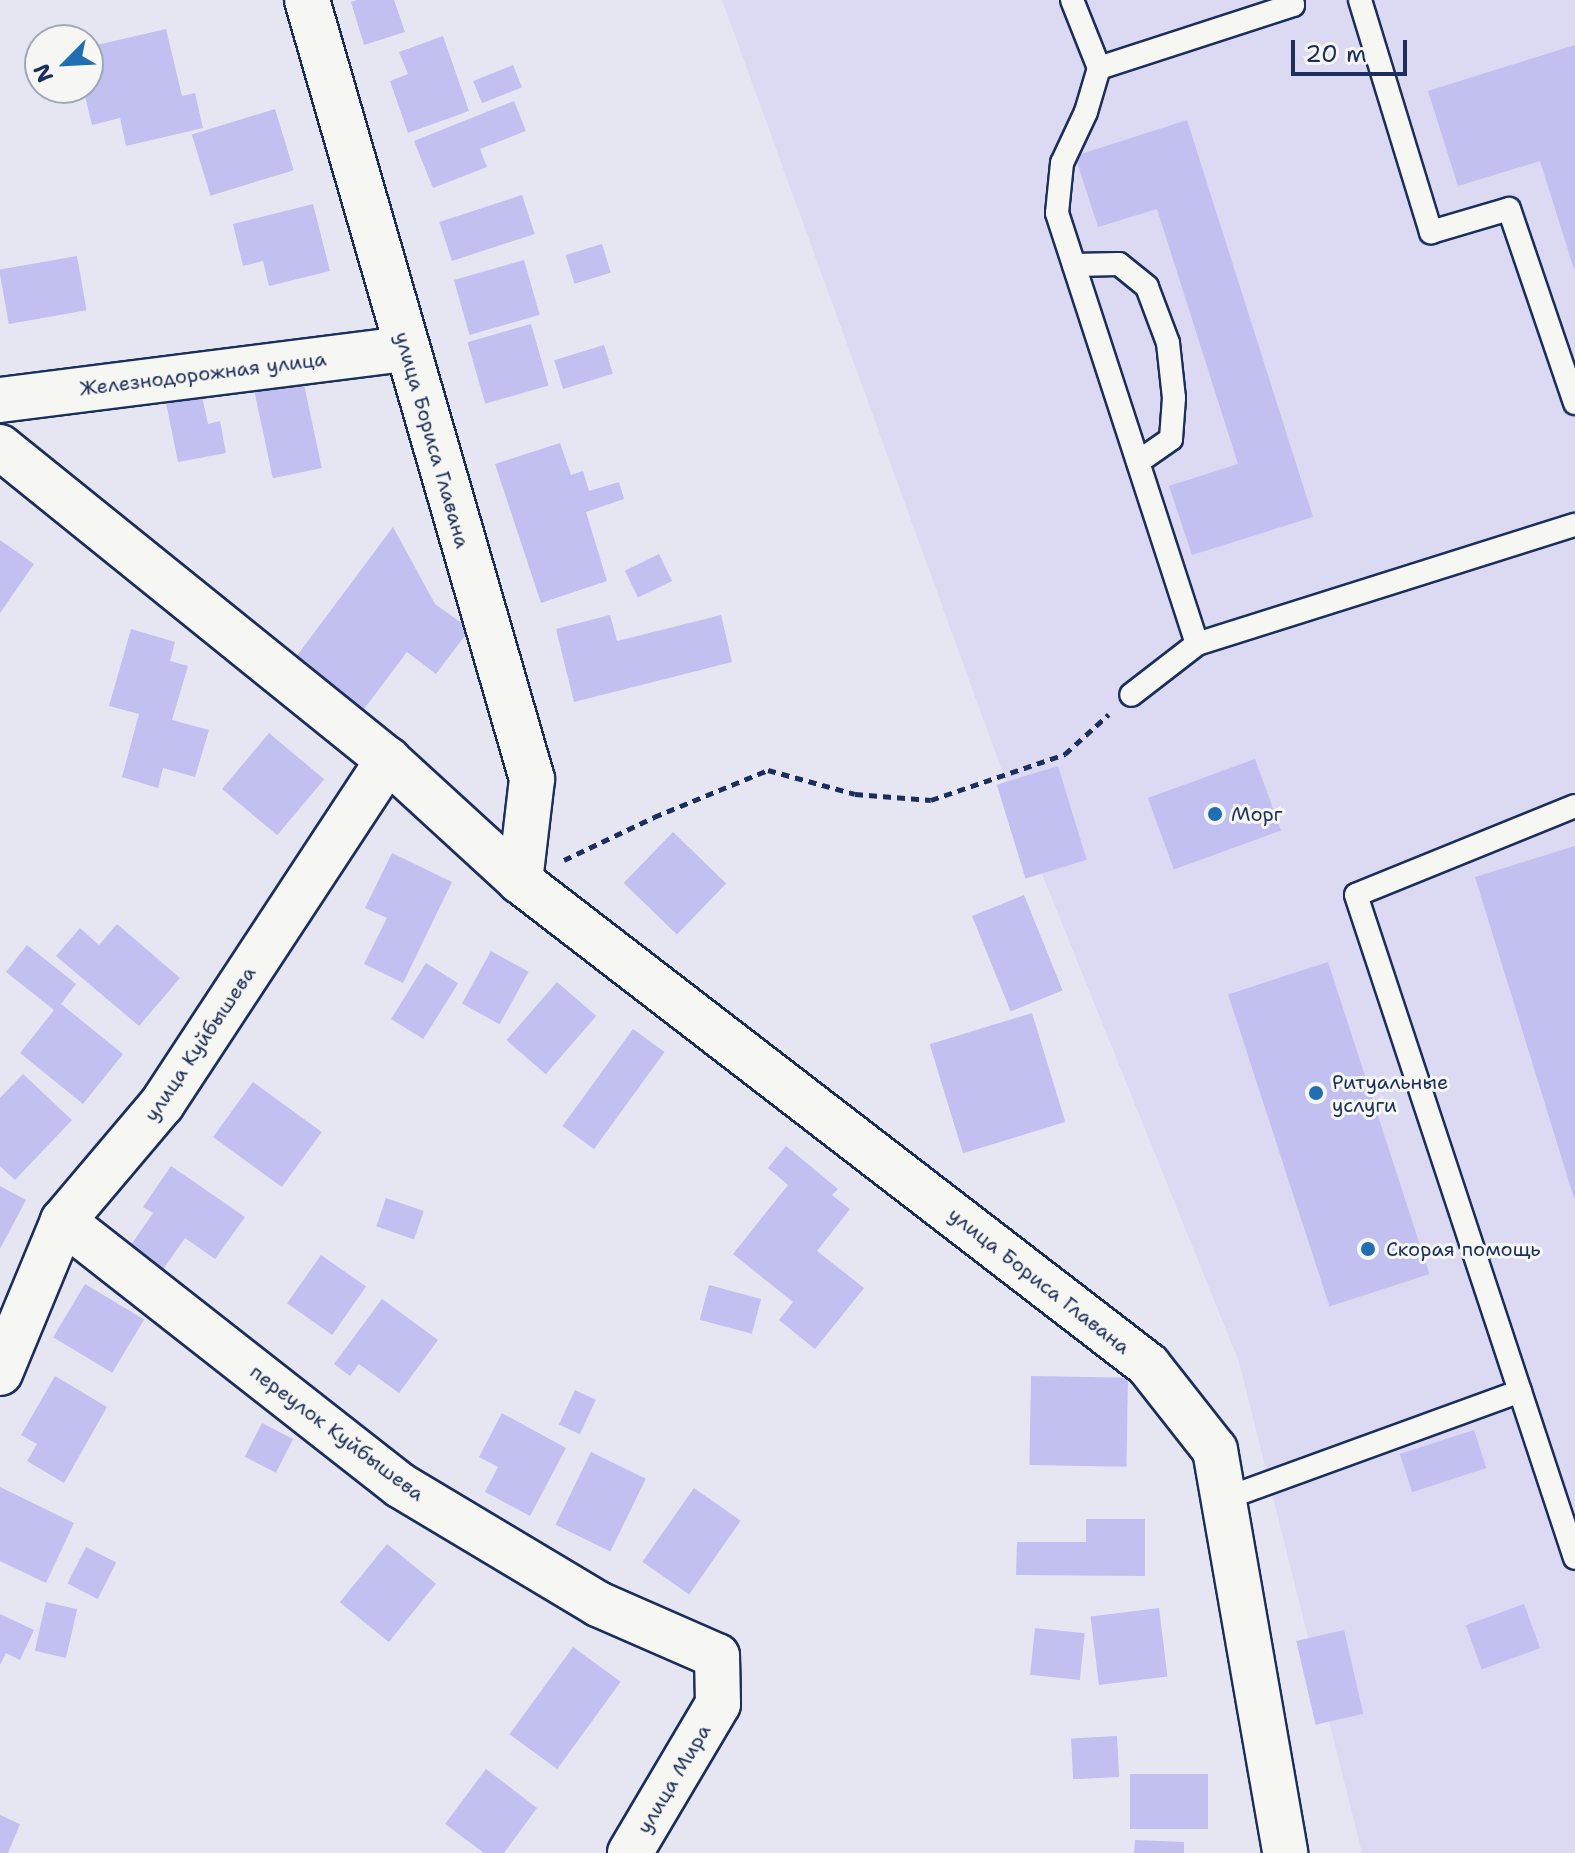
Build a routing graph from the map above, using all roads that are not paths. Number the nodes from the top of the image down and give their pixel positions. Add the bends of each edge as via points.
1 (307, 0) edge
2 (1072, 0) edge
3 (1360, 0) edge
4 (1297, 2) edge
5 (1099, 68) junction
6 (1074, 265) junction
7 (405, 349) junction
8 (0, 400) edge
9 (1575, 403) edge
10 (0, 447) edge
11 (1138, 462) junction
12 (1575, 525) edge
13 (1197, 644) junction
14 (1131, 695) road end
15 (388, 760) junction
16 (1575, 806) edge
17 (520, 881) junction
18 (63, 1221) junction
19 (0, 1373) edge
20 (1520, 1391) junction
21 (1224, 1499) junction
22 (1575, 1558) edge
23 (718, 1704) joint
24 (630, 1853) edge
25 (1285, 1853) edge

1 - 7 street, улица Бориса Главана
2 - 5 lane
3 - 9 lane via 1431,232 1509,209
4 - 5 lane
5 - 6 lane via 1062,163 1057,213
6 - 11 lane
6 - 11 lane via 1119,264 1147,287 1168,343 1174,398 1171,439
7 - 8 street, Железнодорожная улица
7 - 17 street, улица Бориса Главана via 532,779
10 - 15 street, улица Бориса Главана
11 - 13 lane
12 - 13 lane
13 - 14 lane
15 - 17 street, улица Бориса Главана
15 - 18 street, улица Куйбышева via 162,1104
16 - 20 lane via 1356,895
17 - 21 street, улица Бориса Главана via 1148,1365 1215,1450
18 - 19 street, улица Куйбышева
18 - 23 street, переулок Куйбышева via 401,1486 598,1604 717,1656
20 - 21 lane
20 - 22 lane
21 - 25 street, улица Бориса Главана
23 - 24 street, улица Мира

